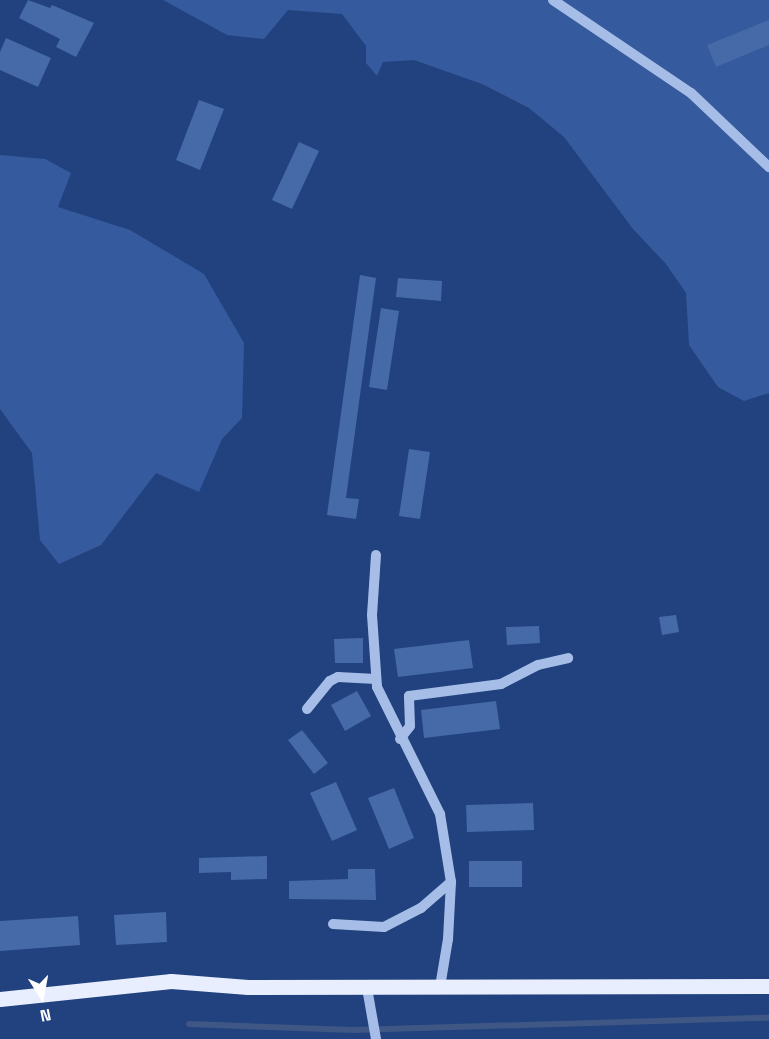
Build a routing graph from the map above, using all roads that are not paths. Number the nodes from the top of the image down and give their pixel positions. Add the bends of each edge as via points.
1 (553, 0) edge
2 (769, 167) edge
3 (376, 555) dead end
4 (568, 658) dead end
5 (376, 679) junction
6 (307, 709) dead end
7 (400, 739) junction
8 (451, 882) junction
9 (333, 924) dead end
10 (769, 986) edge
11 (440, 987) junction
12 (367, 988) junction
13 (0, 999) edge
14 (376, 1039) edge

1 - 2 street via 691,93
3 - 5 street via 372,615
4 - 7 street via 538,665 501,684 409,696 410,726
5 - 6 street via 338,677
5 - 7 street
7 - 8 street via 440,814
8 - 9 street via 421,908 384,927
8 - 11 street
10 - 11 main road
11 - 12 main road
12 - 13 main road via 248,987 171,981
12 - 14 street

